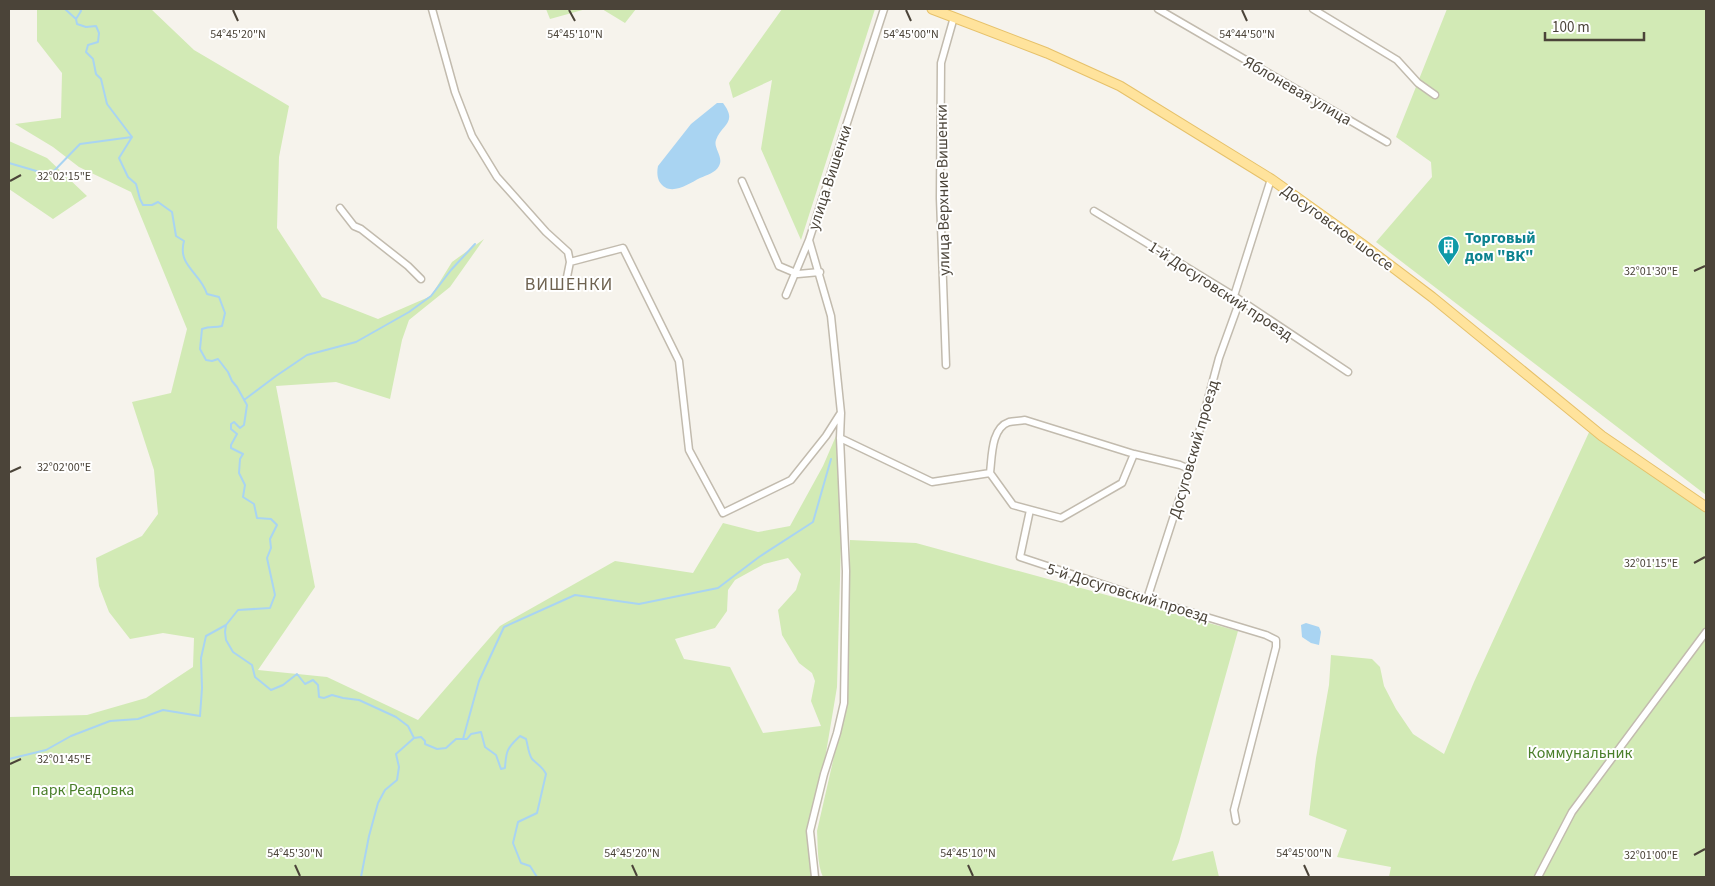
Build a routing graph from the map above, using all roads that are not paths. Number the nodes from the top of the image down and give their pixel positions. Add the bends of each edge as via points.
1 (432, 9) edge
2 (884, 9) edge
3 (932, 9) edge
4 (1158, 9) edge
5 (1313, 9) edge
6 (954, 17) junction
7 (1435, 95) dead end
8 (1386, 142) dead end
9 (1270, 178) junction
10 (742, 181) dead end
11 (340, 208) dead end
12 (1094, 210) dead end
13 (809, 239) junction
14 (570, 262) junction
15 (820, 272) junction
16 (796, 273) junction
17 (567, 277) dead end
18 (421, 279) dead end
19 (786, 295) dead end
20 (1237, 298) junction
21 (946, 365) dead end
22 (1348, 372) dead end
23 (841, 412) junction
24 (840, 438) junction
25 (1134, 454) junction
26 (1189, 469) junction
27 (990, 473) junction
28 (1706, 507) edge
29 (1030, 510) junction
30 (1148, 599) junction
31 (1706, 632) edge
32 (1236, 821) dead end
33 (815, 877) edge
34 (1538, 877) edge

1 - 14 street via 455,92 472,136 497,177 568,252
2 - 13 street, улица Вишенки
3 - 6 main road, Досуговское шоссе
4 - 8 street, Яблоневая улица
5 - 7 street via 1397,60 1418,84
6 - 9 main road, Досуговское шоссе via 1120,86
6 - 21 street, улица Верхние Вишенки via 941,63 940,198
9 - 20 street, Досуговский проезд
9 - 28 main road, Досуговское шоссе via 1409,279 1602,436
10 - 16 street via 779,266
11 - 18 street via 354,226 362,229
12 - 20 street, 1-й Досуговский проезд
13 - 15 street, улица Вишенки
13 - 16 street
14 - 17 street
14 - 23 street via 623,248 678,361 689,450 723,513 791,480
15 - 16 street
15 - 23 street, улица Вишенки via 831,316
16 - 19 street
20 - 22 street, 1-й Досуговский проезд
20 - 26 street, Досуговский проезд
23 - 24 street, улица Вишенки
24 - 27 street via 932,482
24 - 33 street, улица Вишенки via 846,571 844,703 810,830
25 - 26 street
25 - 27 street via 1025,420 1007,423 998,430
25 - 29 street via 1122,483 1061,518
26 - 30 street, Досуговский проезд
27 - 29 street via 1013,505
29 - 30 street, 5-й Досуговский проезд via 1020,557
30 - 32 street, 5-й Досуговский проезд via 1276,640 1234,810
31 - 34 street via 1572,812

